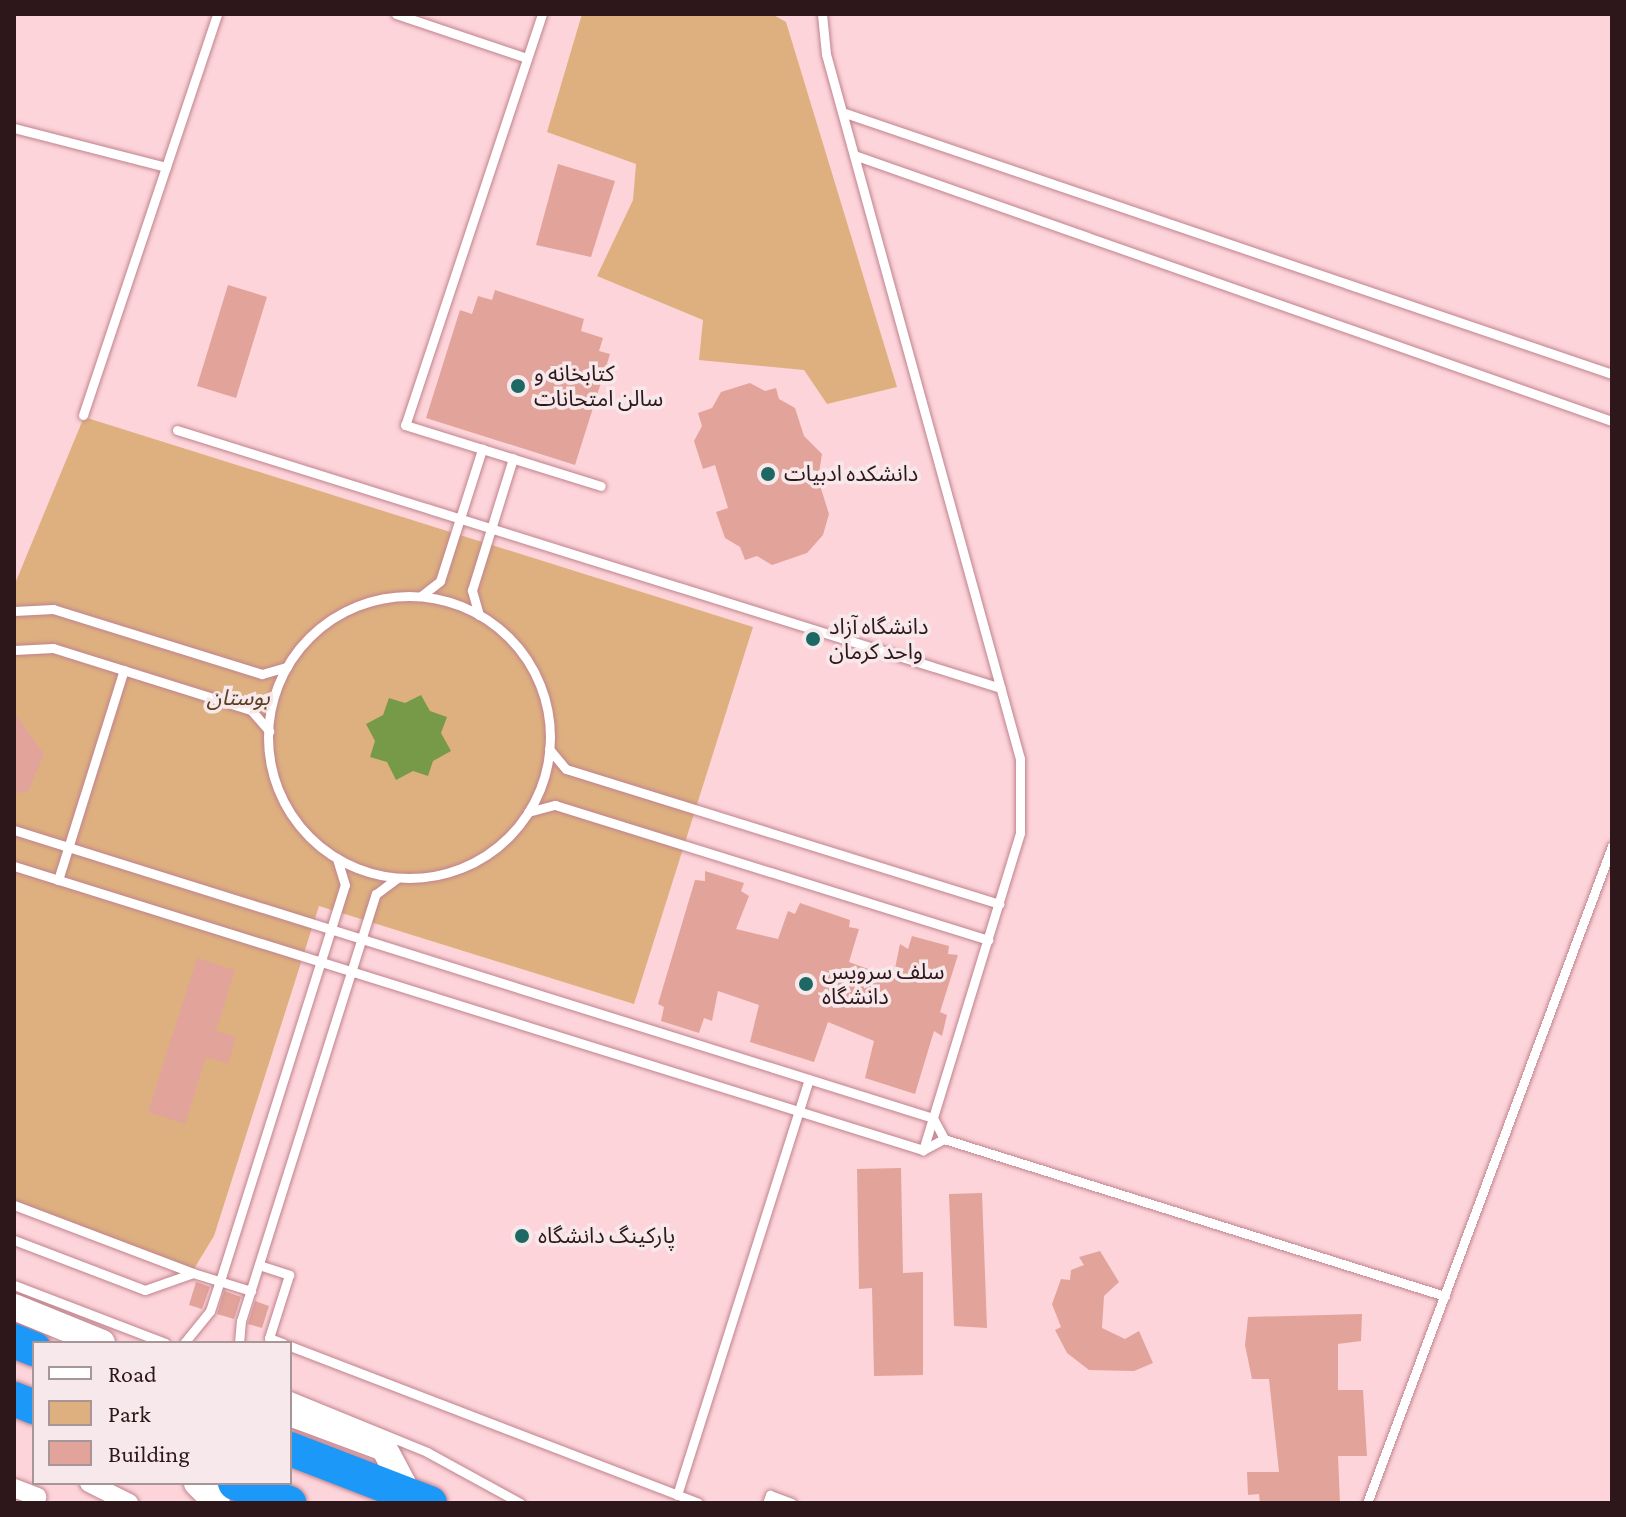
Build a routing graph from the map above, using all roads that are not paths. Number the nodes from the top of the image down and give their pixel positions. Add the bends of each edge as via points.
1 (217, 14) edge
2 (396, 14) edge
3 (542, 14) edge
4 (822, 14) edge
5 (527, 58) junction
6 (842, 112) junction
7 (14, 128) edge
8 (854, 155) junction
9 (166, 167) junction
10 (1612, 374) edge
11 (83, 415) dead end
12 (1612, 421) edge
13 (177, 430) dead end
14 (482, 449) junction
15 (513, 458) junction
16 (601, 486) dead end
17 (460, 519) junction
18 (491, 528) junction
19 (421, 596) junction
20 (14, 611) edge
21 (479, 615) junction
22 (14, 650) edge
23 (287, 667) junction
24 (124, 670) junction
25 (1001, 688) junction
26 (269, 731) junction
27 (549, 749) junction
28 (528, 812) junction
29 (14, 830) edge
30 (1612, 846) edge
31 (68, 847) junction
32 (337, 858) junction
33 (14, 866) edge
34 (397, 878) junction
35 (58, 880) junction
36 (999, 904) junction
37 (331, 929) junction
38 (362, 939) junction
39 (988, 940) junction
40 (320, 962) junction
41 (351, 972) junction
42 (809, 1079) junction
43 (798, 1111) junction
44 (933, 1118) junction
45 (944, 1139) junction
46 (923, 1150) junction
47 (14, 1205) edge
48 (14, 1240) edge
49 (259, 1265) junction
50 (193, 1273) junction
51 (220, 1281) junction
52 (14, 1285) edge
53 (251, 1291) junction
54 (1445, 1296) junction
55 (14, 1307) edge
56 (97, 1341) edge
57 (160, 1341) edge
58 (186, 1341) edge
59 (239, 1341) edge
60 (277, 1341) edge
61 (292, 1347) edge
62 (292, 1397) edge
63 (292, 1414) edge
64 (292, 1450) edge
65 (93, 1485) edge
66 (199, 1485) edge
67 (240, 1485) edge
68 (14, 1488) edge
69 (677, 1495) junction
70 (37, 1497) dead end
71 (420, 1499) edge
72 (129, 1503) edge
73 (217, 1503) edge
74 (289, 1503) edge
75 (520, 1503) edge
76 (698, 1503) edge
77 (767, 1503) edge
78 (792, 1503) edge
79 (1367, 1503) edge

1 - 9 lane
2 - 5 lane
3 - 5 lane
4 - 6 lane via 826,54
5 - 14 lane via 405,425
6 - 8 lane
6 - 10 lane
7 - 9 lane
8 - 12 lane
8 - 25 lane
9 - 11 lane
13 - 17 lane
14 - 15 lane
14 - 17 lane
15 - 16 lane
15 - 18 lane
17 - 18 lane
17 - 19 lane via 440,581
18 - 21 lane via 472,590
18 - 25 lane
19 - 21 lane
19 - 23 lane via 350,609 314,633
20 - 23 lane via 53,609 262,674
21 - 27 lane via 530,665 546,705
22 - 24 lane via 53,648
23 - 26 lane
24 - 26 lane via 251,710
24 - 31 lane
25 - 36 lane via 1020,759 1020,818
26 - 32 lane via 274,776 285,804 303,829
27 - 28 lane
27 - 36 lane via 566,769
28 - 34 lane via 509,836 471,863 443,874
28 - 39 lane via 555,805
29 - 31 lane
30 - 54 lane
31 - 35 lane
31 - 37 lane
32 - 34 lane
32 - 37 lane via 345,885
33 - 35 lane
34 - 38 lane via 376,894
35 - 40 lane
36 - 39 lane
37 - 38 lane
37 - 40 lane
38 - 41 lane
38 - 42 lane
39 - 44 lane
40 - 41 lane
40 - 51 lane
41 - 43 lane
41 - 49 lane
42 - 43 lane
42 - 44 lane
43 - 46 lane
43 - 69 lane
44 - 45 lane
44 - 46 lane
45 - 46 lane
45 - 54 lane
47 - 50 lane
48 - 50 lane via 145,1290
49 - 53 lane
49 - 60 lane via 289,1275 269,1338
50 - 51 lane
51 - 53 lane
51 - 58 lane via 210,1311
52 - 57 lane
53 - 59 lane
54 - 79 lane
55 - 56 street
61 - 69 lane
62 - 75 lane via 427,1452
63 - 71 street via 384,1448
64 - 71 highway
65 - 72 street
66 - 73 street
67 - 74 highway
68 - 70 street
69 - 76 lane
77 - 78 lane via 770,1495

